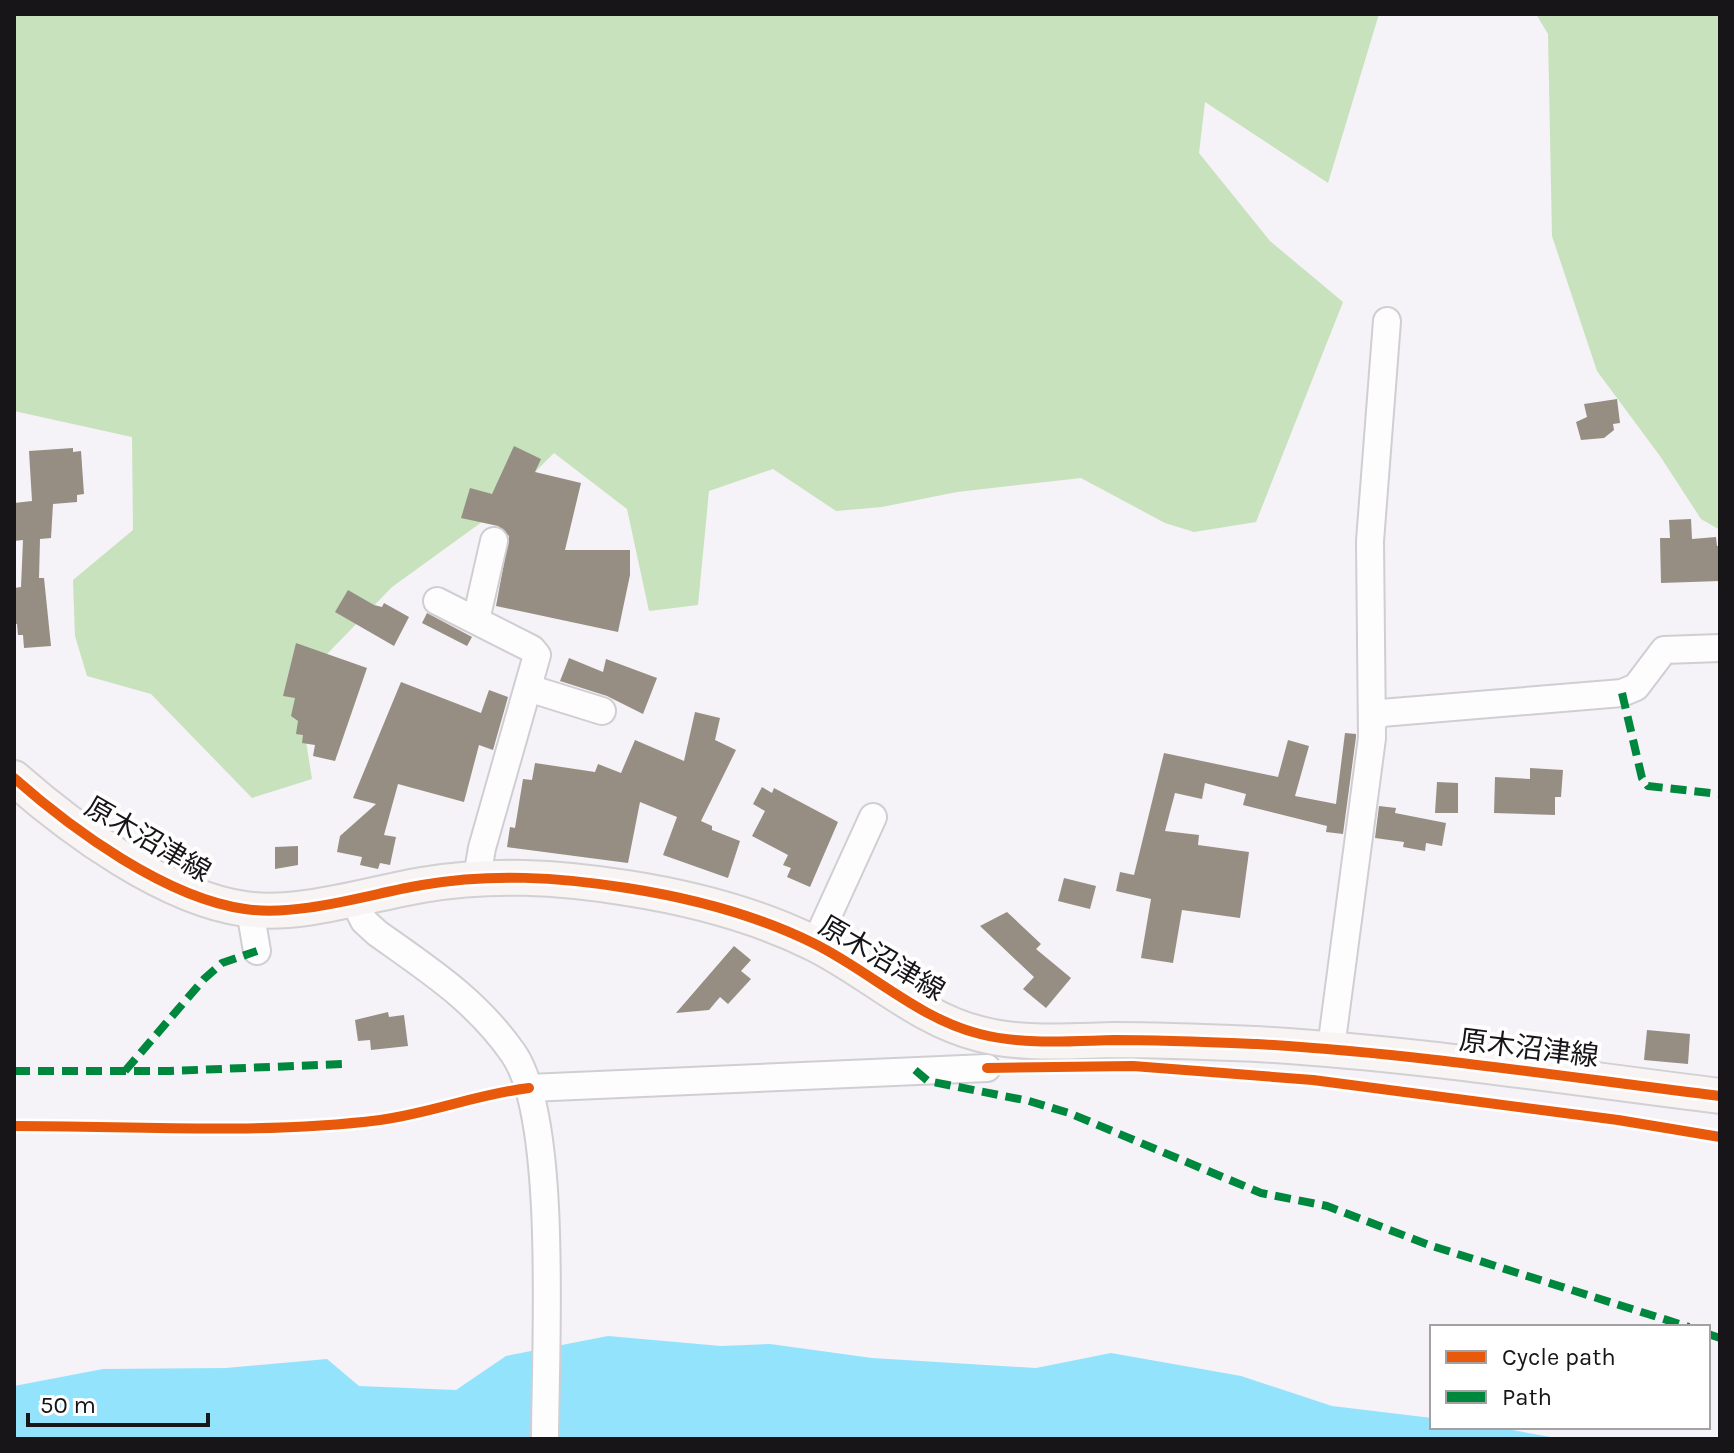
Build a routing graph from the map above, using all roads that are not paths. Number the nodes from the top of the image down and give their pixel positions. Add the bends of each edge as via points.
1 (1387, 321) dead end
2 (494, 541) dead end
3 (437, 601) dead end
4 (476, 620) junction
5 (1720, 648) edge
6 (528, 688) junction
7 (602, 711) dead end
8 (1372, 721) junction
9 (14, 778) edge
10 (873, 817) dead end
11 (477, 877) junction
12 (353, 899) junction
13 (250, 910) junction
14 (815, 944) junction
15 (257, 951) dead end
16 (1331, 1048) junction
17 (987, 1068) dead end
18 (531, 1094) junction
19 (1720, 1096) edge
20 (545, 1439) edge

1 - 8 street via 1370,541
2 - 4 street
3 - 4 street
4 - 6 street via 537,655
5 - 8 street via 1664,650 1636,687 1622,693 1381,713
6 - 7 street
6 - 11 street
8 - 16 street
9 - 13 main road, 原木沼津線 via 131,863 209,902
10 - 14 street
11 - 12 main road, 原木沼津線
11 - 14 main road, 原木沼津線 via 571,881 679,898
12 - 13 main road, 原木沼津線
12 - 18 street via 377,933 465,995 515,1055
13 - 15 street
14 - 16 main road, 原木沼津線 via 931,1015 983,1035
16 - 19 main road, 原木沼津線
17 - 18 street
18 - 20 street via 543,1209

